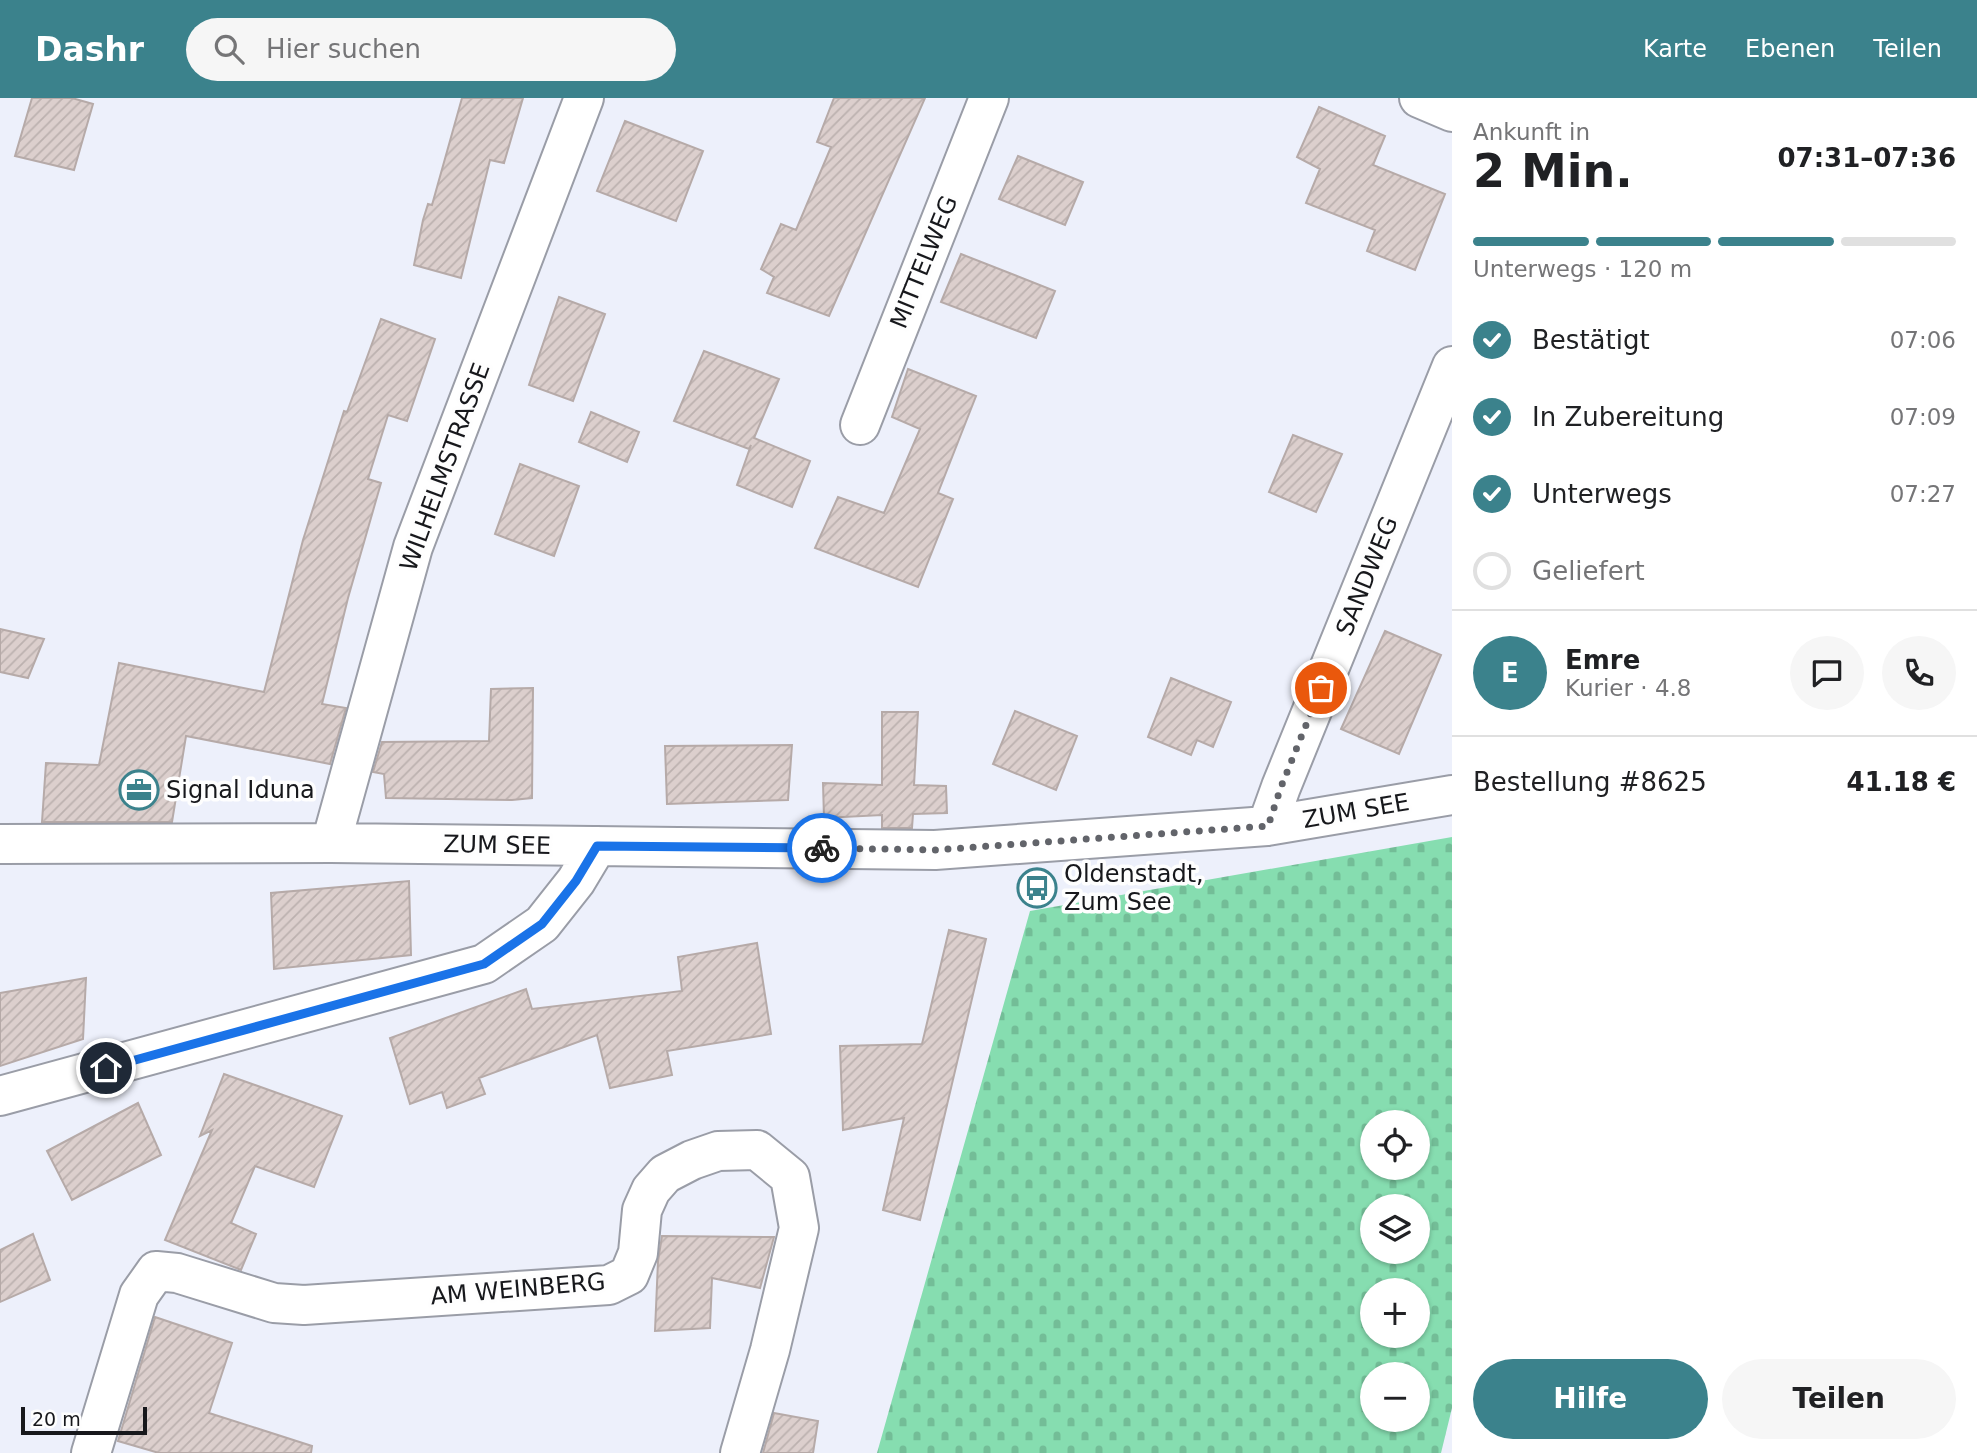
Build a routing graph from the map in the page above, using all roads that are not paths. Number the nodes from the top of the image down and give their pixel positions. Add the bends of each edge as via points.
1 (584, 98) edge
2 (989, 98) edge
3 (1419, 98) edge
4 (1452, 112) edge
5 (1452, 366) edge
6 (860, 425) dead end
7 (1452, 795) edge
8 (1268, 826) junction
9 (331, 843) junction
10 (0, 844) edge
11 (597, 846) junction
12 (0, 1096) edge
13 (91, 1453) edge
14 (740, 1453) edge

1 - 9 street, WILHELMSTRASSE via 413,547
2 - 6 street, MITTELWEG
3 - 4 street
5 - 8 street, SANDWEG
7 - 8 street, ZUM SEE
8 - 11 street, ZUM SEE via 935,850
9 - 10 street, ZUM SEE
9 - 11 street, ZUM SEE
11 - 12 street via 542,924 484,964
13 - 14 street, AM WEINBERG via 139,1295 156,1270 274,1303 304,1305 609,1285 629,1275 638,1252 642,1210 665,1174 718,1151 757,1150 790,1177 799,1228

